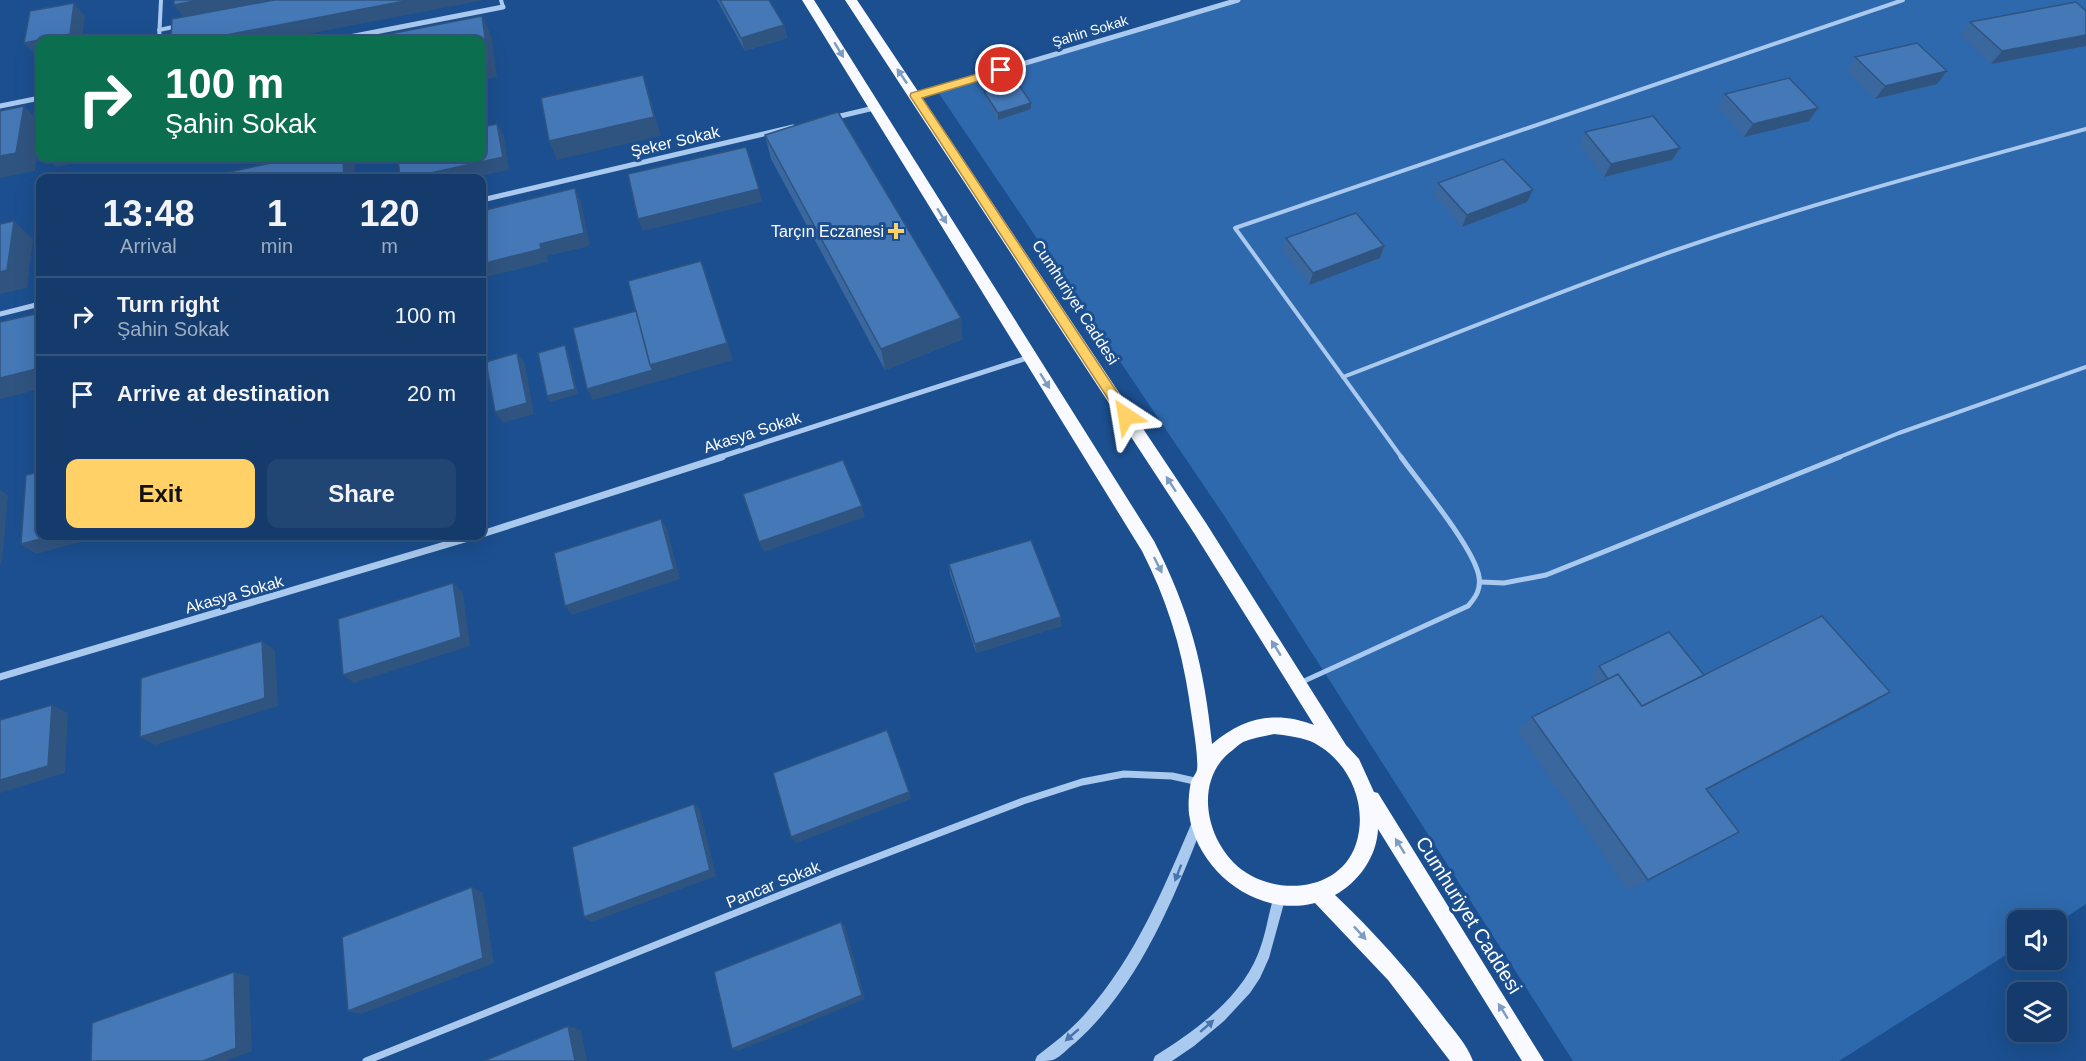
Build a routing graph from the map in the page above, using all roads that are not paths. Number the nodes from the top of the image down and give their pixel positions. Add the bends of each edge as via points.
1 (161, 0) edge
2 (501, 0) edge
3 (808, 0) edge
4 (851, 0) edge
5 (1238, 0) edge
6 (1903, 0) edge
7 (503, 7) joint
8 (182, 26) edge
9 (159, 30) junction
10 (159, 36) edge
11 (354, 36) edge
12 (915, 96) junction
13 (36, 99) edge
14 (0, 106) edge
15 (874, 108) junction
16 (828, 119) edge
17 (805, 124) edge
18 (2086, 129) edge
19 (486, 199) edge
20 (36, 305) edge
21 (0, 314) edge
22 (1030, 357) junction
23 (2086, 367) edge
24 (1343, 377) junction
25 (486, 533) edge
26 (462, 540) edge
27 (1481, 582) junction
28 (0, 677) edge
29 (1297, 684) junction
30 (1340, 751) junction
31 (1202, 774) junction
32 (1366, 793) junction
33 (1199, 818) junction
34 (1318, 892) junction
35 (1280, 896) junction
36 (366, 1061) edge
37 (1042, 1061) edge
38 (1160, 1061) edge
39 (1463, 1061) edge
40 (1534, 1061) edge

1 - 9 lane
2 - 7 lane
3 -> 15 highway, Cumhuriyet Caddesi
12 -> 4 highway, Cumhuriyet Caddesi
5 - 12 street, Şahin Sokak
6 - 24 lane via 1235,228
7 - 11 street
8 - 9 lane
9 - 10 lane
29 -> 12 highway, Cumhuriyet Caddesi via 1200,528
13 - 14 street
15 - 16 street
15 -> 22 highway, Cumhuriyet Caddesi
17 - 19 street, Şeker Sokak
18 - 24 lane via 1940,168 1719,236
20 - 21 street
22 - 25 street, Akasya Sokak
22 -> 31 highway, Cumhuriyet Caddesi via 1148,546 1169,588 1198,697
23 - 27 lane via 1899,433 1546,575 1504,583
24 - 27 lane via 1467,548 1479,568
26 - 28 street, Akasya Sokak
27 - 29 lane via 1479,594 1468,606
29 - 30 highway, Cumhuriyet Caddesi
30 - 31 highway, Cumhuriyet Caddesi via 1292,726 1257,726 1214,751
30 - 32 highway, Cumhuriyet Caddesi via 1356,770
31 - 33 highway, Cumhuriyet Caddesi via 1197,800
31 - 36 street, Pancar Sokak via 1124,774 1082,782 1023,801
32 - 34 highway, Cumhuriyet Caddesi via 1370,828 1359,861 1334,885
40 -> 32 highway, Cumhuriyet Caddesi
33 - 35 highway, Cumhuriyet Caddesi via 1204,836 1227,869 1243,882
33 -> 37 street via 1158,920 1121,979 1088,1021
34 - 35 highway, Cumhuriyet Caddesi
34 -> 39 highway via 1424,1005
38 -> 35 street via 1198,1034 1244,989 1263,959

